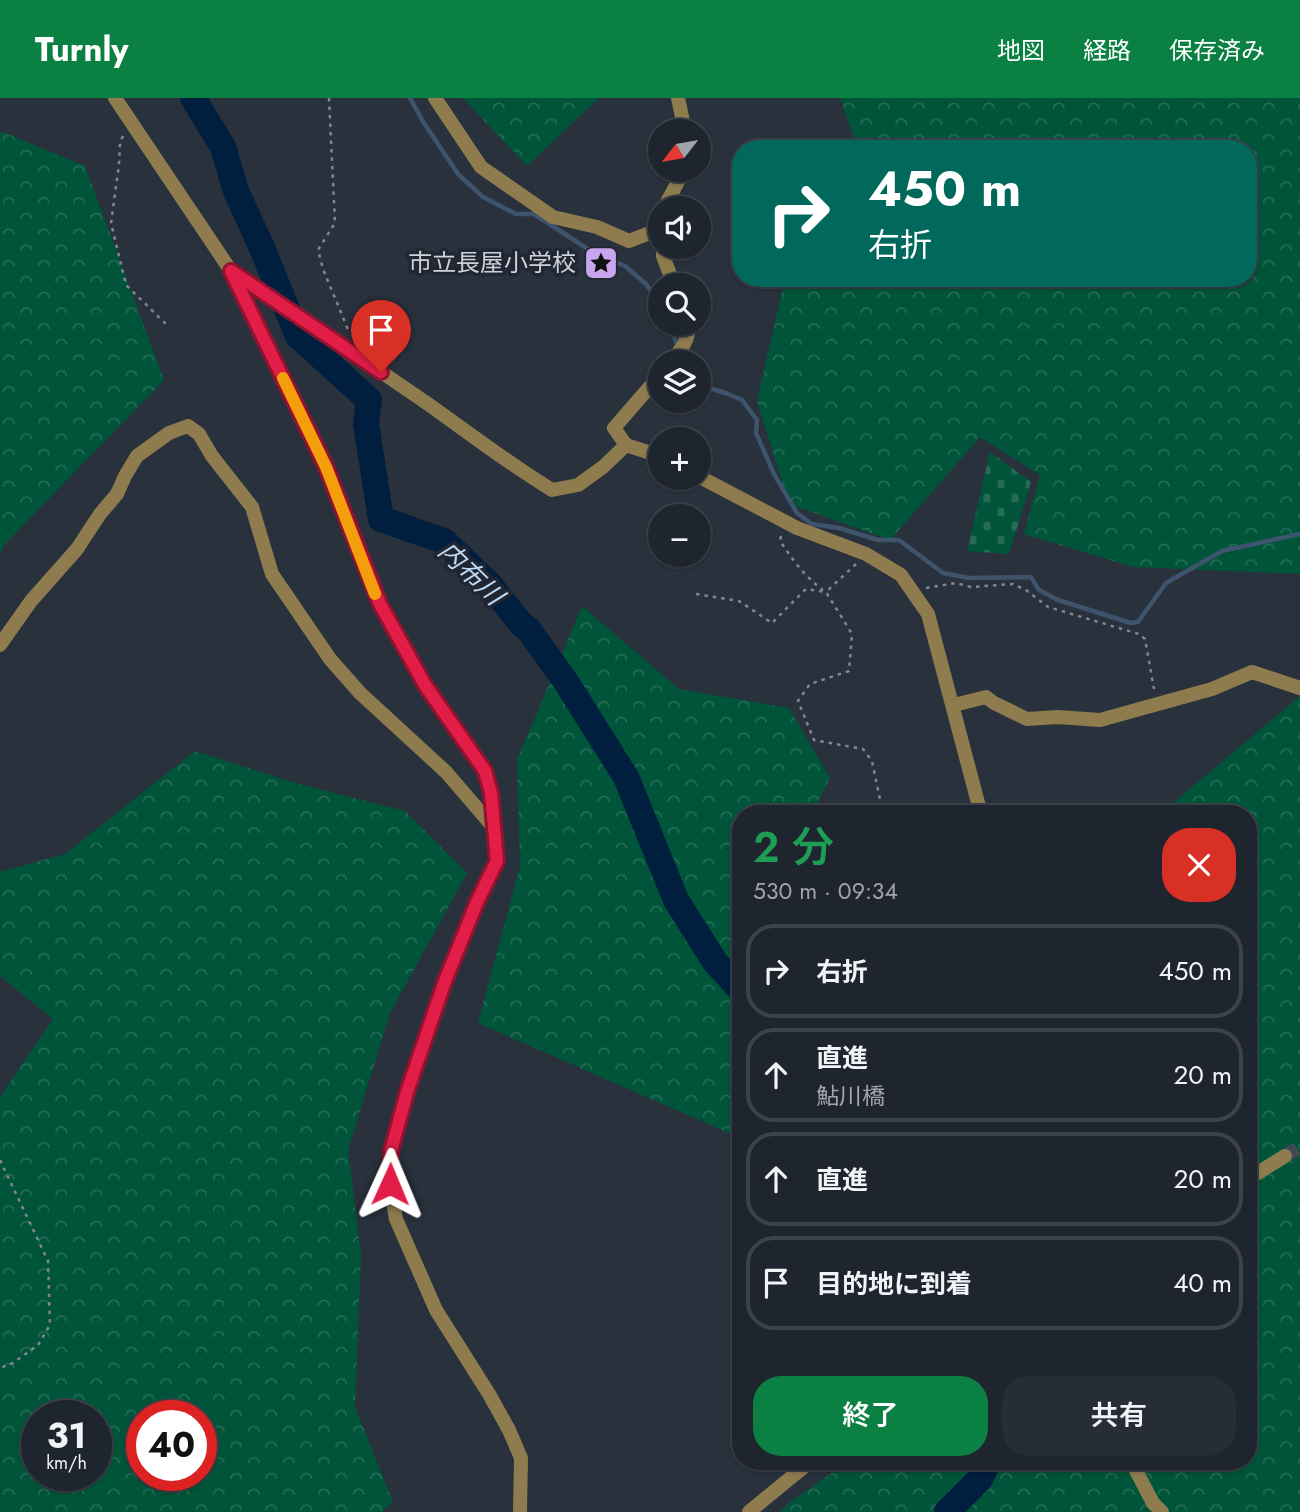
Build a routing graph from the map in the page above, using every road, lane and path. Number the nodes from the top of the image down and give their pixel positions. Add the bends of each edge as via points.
1 (115, 98) edge
2 (328, 98) edge
3 (435, 98) edge
4 (678, 98) edge
5 (682, 119) edge
6 (130, 120) junction
7 (648, 234) edge
8 (231, 271) junction
9 (168, 326) dead end
10 (349, 332) dead end
11 (648, 389) edge
12 (626, 445) junction
13 (648, 452) edge
14 (711, 483) edge
15 (781, 519) junction
16 (866, 554) junction
17 (913, 590) junction
18 (826, 593) junction
19 (696, 594) dead end
20 (0, 645) edge
21 (1300, 688) edge
22 (954, 705) junction
23 (1156, 705) junction
24 (881, 805) edge
25 (979, 805) edge
26 (495, 829) junction
27 (1285, 1156) tunnel mouth
28 (0, 1160) edge
29 (1257, 1173) edge
30 (0, 1368) edge
31 (800, 1470) edge
32 (1136, 1470) edge
33 (520, 1512) edge
34 (749, 1512) edge
35 (1162, 1512) edge

1 - 6 street
2 - 10 path via 335,223 318,250
3 - 7 street via 481,167 553,217 597,227 629,241
4 - 5 street
6 - 8 street
6 - 9 path via 120,142 111,223 126,285
8 - 12 street via 552,490 578,485
8 - 26 street via 326,467 380,604 425,685 485,771
11 - 12 street via 614,428
12 - 13 street
14 - 15 street
15 - 16 street
15 - 18 path via 780,541
16 - 17 street via 901,575
16 - 18 path
17 - 22 street via 928,614
17 - 23 path via 956,583 971,587 1013,584 1048,607 1139,634 1145,639
18 - 19 path via 806,589 772,623 739,601
18 - 24 path via 852,634 849,671 810,684 799,701 814,740 863,749 872,761
20 - 26 street via 117,494 137,456 169,433 188,426 199,434 251,507 272,574 330,659 446,772
21 - 23 street via 1252,672
22 - 23 street via 986,697 1027,719 1100,720
22 - 25 street
26 - 33 street via 497,861 445,981 407,1092 391,1151 390,1184 396,1219 436,1310 499,1412 521,1458
27 - 29 street
28 - 30 path via 48,1261 50,1325 38,1345
31 - 34 street
32 - 35 street

